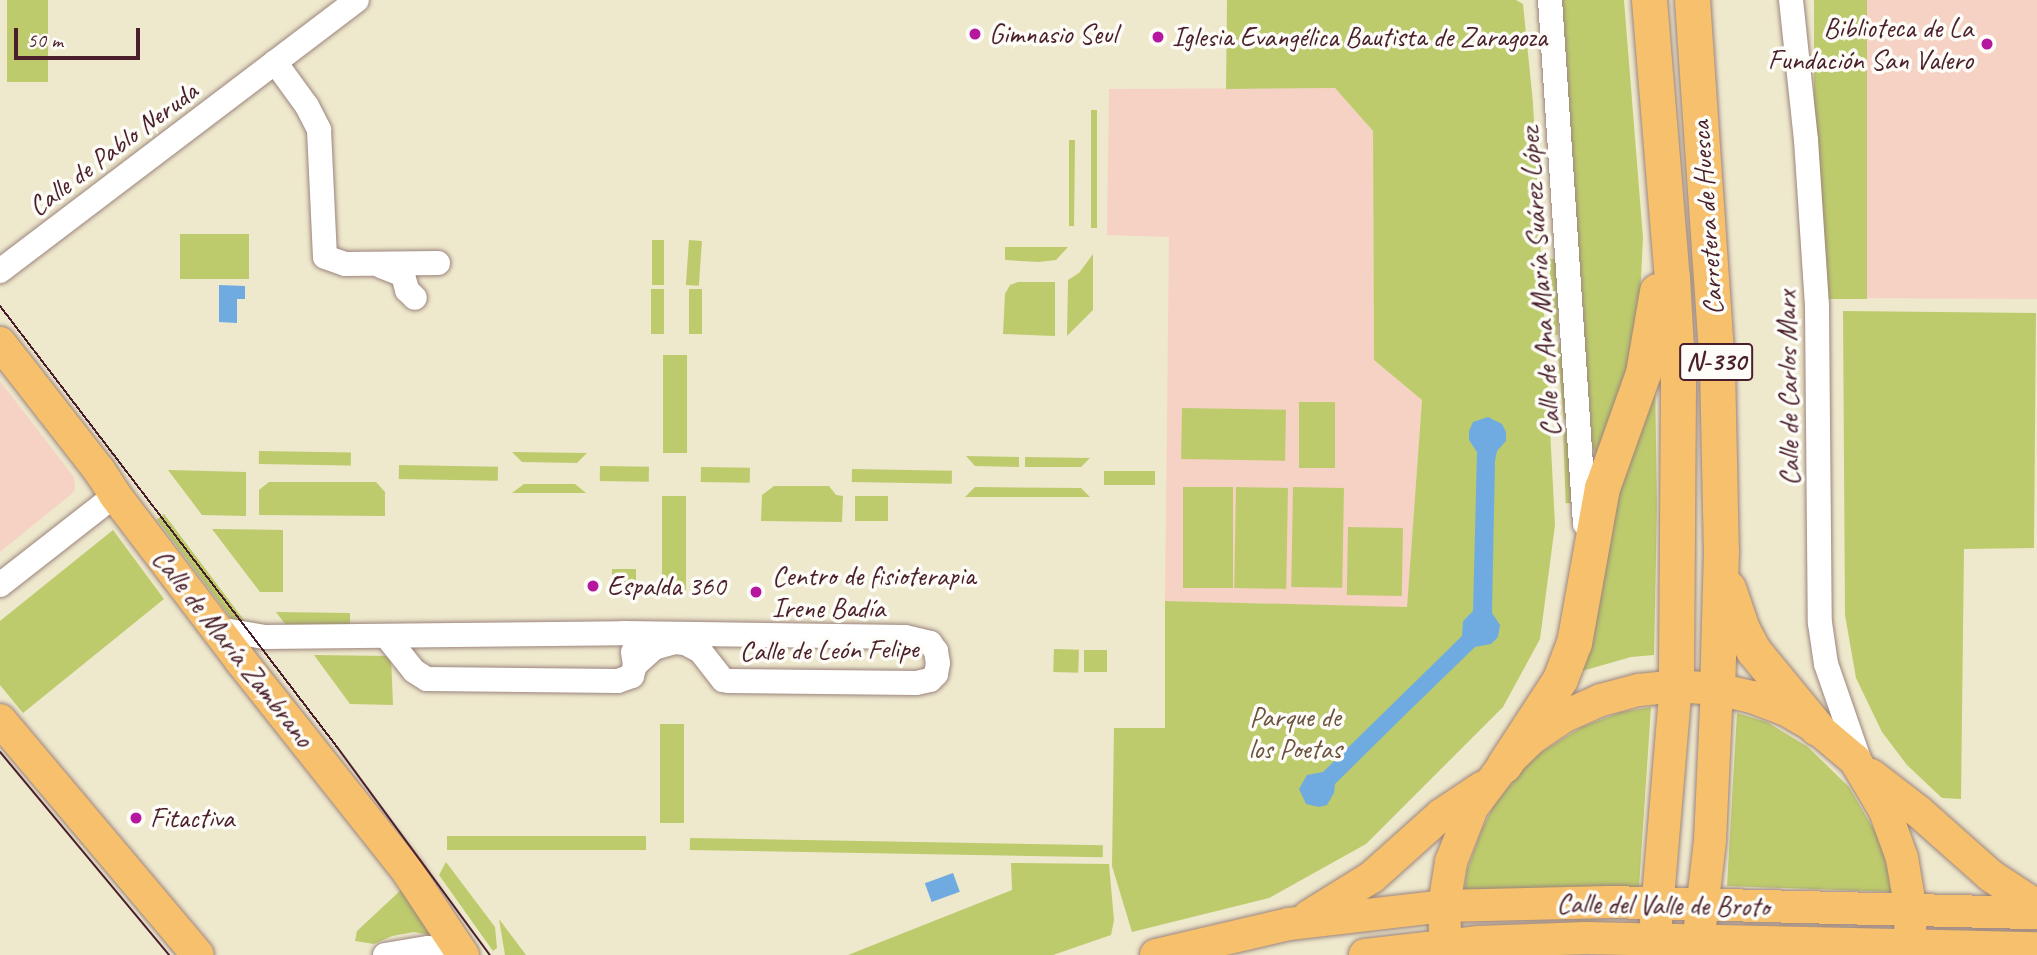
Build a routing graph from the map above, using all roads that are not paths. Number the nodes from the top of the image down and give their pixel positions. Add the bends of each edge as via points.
1 (357, 0) edge
2 (1550, 0) edge
3 (1649, 0) edge
4 (1692, 0) edge
5 (1791, 0) edge
6 (275, 62) junction
7 (1661, 165) junction
8 (438, 263) dead end
9 (377, 264) junction
10 (2, 273) edge
11 (415, 298) dead end
12 (0, 343) edge
13 (115, 495) junction
14 (1721, 550) junction
15 (1587, 560) junction
16 (0, 585) edge
17 (218, 629) junction
18 (438, 633) junction
19 (607, 634) junction
20 (265, 637) junction
21 (387, 637) junction
22 (740, 637) junction
23 (242, 661) junction
24 (635, 665) junction
25 (411, 666) junction
26 (714, 667) junction
27 (1676, 687) junction
28 (1717, 689) junction
29 (0, 720) edge
30 (1817, 728) junction
31 (1863, 771) junction
32 (1495, 775) junction
33 (1659, 903) junction
34 (1702, 905) junction
35 (1444, 906) junction
36 (2037, 906) edge
37 (1911, 911) junction
38 (2037, 913) edge
39 (1289, 924) junction
40 (1653, 947) edge
41 (1698, 947) edge
42 (2037, 948) edge
43 (1445, 950) edge
44 (1910, 950) edge
45 (198, 955) edge
46 (385, 955) edge
47 (461, 955) edge
48 (1156, 955) edge
49 (1365, 955) edge

1 - 6 street, Calle de Pablo Neruda
2 - 15 street, Calle de Ana María Suárez López
3 - 7 highway, Carretera de Huesca / N-330
4 - 14 highway, Carretera de Huesca / N-330 via 1716,352
5 - 31 street, Calle de Carlos Marx via 1817,307 1820,623 1829,675
6 - 9 street via 319,130 325,257 336,263
6 - 10 street, Calle de Pablo Neruda
7 - 15 highway via 1654,321 1638,391 1606,469
7 - 27 highway, Carretera de Huesca / N-330 via 1678,386
8 - 9 street
9 - 11 street via 403,275
12 - 13 main road, Calle de María Zambrano
13 - 16 street
13 - 17 main road, Calle de María Zambrano
14 - 28 highway, Carretera de Huesca / N-330
14 - 30 highway via 1730,597 1753,650
15 - 32 highway via 1574,642 1560,679
17 - 20 street, Calle de León Felipe
17 - 23 main road, Calle de María Zambrano
18 - 19 street, Calle de León Felipe
18 - 21 street, Calle de León Felipe
18 - 25 street via 414,649
19 - 22 street, Calle de León Felipe
19 - 24 street via 627,643
20 - 21 street, Calle de León Felipe
20 - 23 street via 250,645
21 - 25 street, Calle de León Felipe
22 - 26 street, Calle de León Felipe via 722,646
22 - 26 street, Calle de León Felipe via 918,638 930,643 938,663 930,680 916,683 729,681
23 - 47 main road, Calle de María Zambrano via 408,872
24 - 25 street, Calle de León Felipe via 626,680 608,682 427,679
24 - 26 street, Calle de León Felipe via 654,648 675,642 694,646
27 - 28 main road
27 - 32 main road via 1639,690 1565,716 1532,738
27 - 33 main road
28 - 30 main road via 1763,701
28 - 34 main road via 1710,841
29 - 45 main road
30 - 31 main road
31 - 36 main road via 1891,789 1990,876
31 - 37 main road via 1893,830
32 - 35 main road via 1462,830
32 - 39 main road, Calle del Valle de Broto via 1363,883
33 - 34 main road, Calle del Valle de Broto
33 - 35 main road, Calle del Valle de Broto
33 - 40 main road
34 - 37 main road, Calle del Valle de Broto
34 - 41 main road
35 - 39 main road, Calle del Valle de Broto
35 - 43 main road
37 - 38 main road, Calle del Valle de Broto
37 - 44 main road
39 - 48 main road, Calle del Valle de Broto
40 - 41 main road, Calle del Valle de Broto
40 - 43 main road, Calle del Valle de Broto via 1522,940
41 - 44 main road, Calle del Valle de Broto
42 - 44 main road, Calle del Valle de Broto
43 - 49 main road, Calle del Valle de Broto
46 - 47 street, Calle de María Zambrano via 428,948

